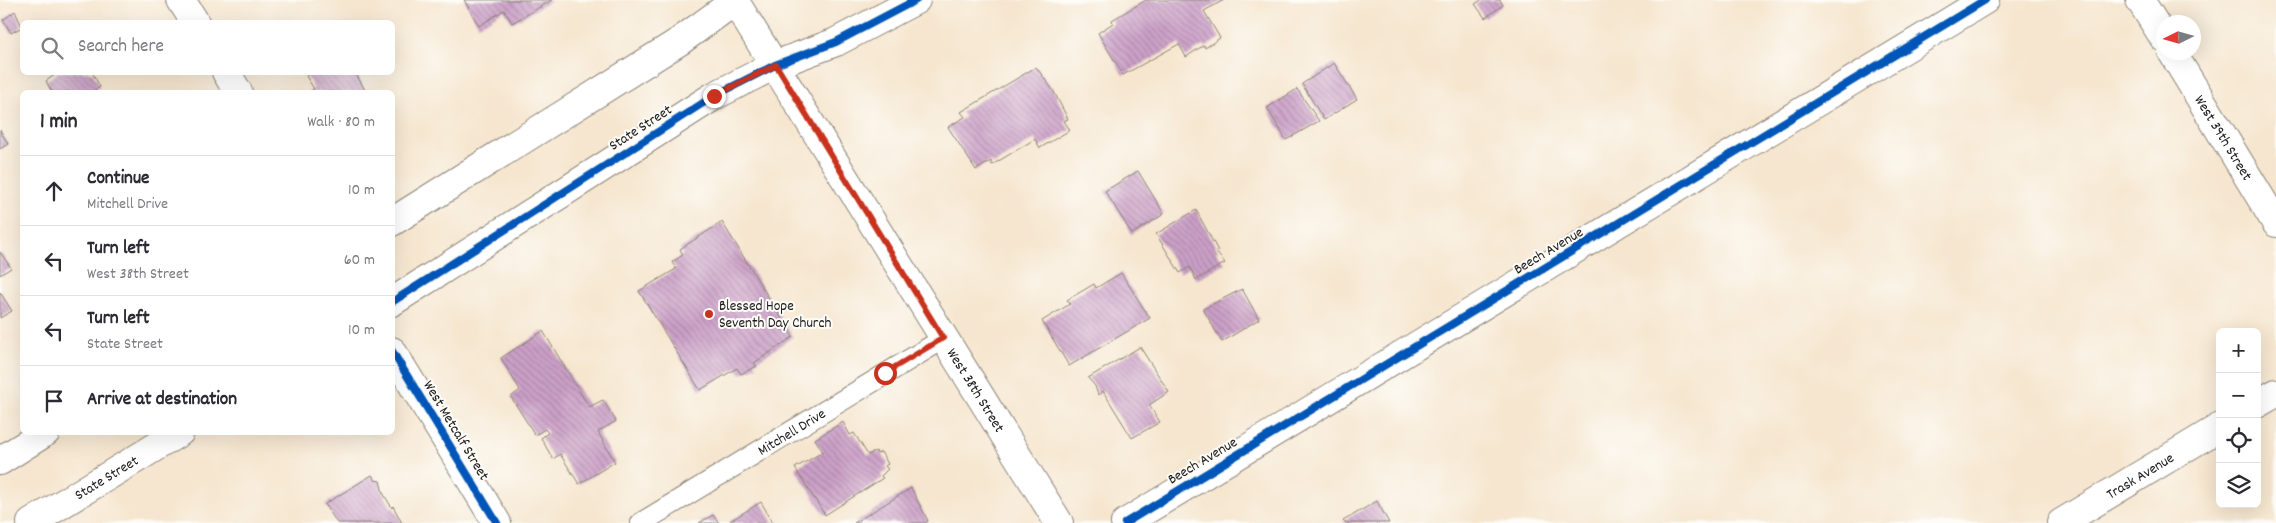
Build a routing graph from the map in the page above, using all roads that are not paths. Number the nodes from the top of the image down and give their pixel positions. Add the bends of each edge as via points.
1 (180, 0) edge
2 (735, 0) edge
3 (916, 0) edge
4 (1985, 0) edge
5 (2140, 0) edge
6 (194, 20) edge
7 (2156, 25) edge
8 (2177, 60) edge
9 (776, 65) junction
10 (228, 75) edge
11 (237, 90) edge
12 (395, 220) edge
13 (2276, 224) edge
14 (395, 300) edge
15 (943, 338) junction
16 (395, 356) edge
17 (2276, 392) edge
18 (2261, 401) edge
19 (2216, 429) edge
20 (41, 435) edge
21 (175, 435) edge
22 (0, 461) edge
23 (31, 523) edge
24 (497, 523) edge
25 (640, 523) edge
26 (1059, 523) edge
27 (1125, 523) edge
28 (2061, 523) edge

1 - 6 street
2 - 9 street, West 38th Street
2 - 12 street via 680,42
3 - 9 street, State Street via 836,42
4 - 27 street, Beech Avenue
5 - 7 street
8 - 13 street, West 39th Street
9 - 14 street, State Street via 714,96
9 - 15 street, West 38th Street
10 - 11 street
15 - 25 lane, Mitchell Drive
15 - 26 street, West 38th Street
16 - 24 street, West Metcalf Street
17 - 18 street
19 - 28 street, Trask Avenue
20 - 22 street
21 - 23 street, State Street

